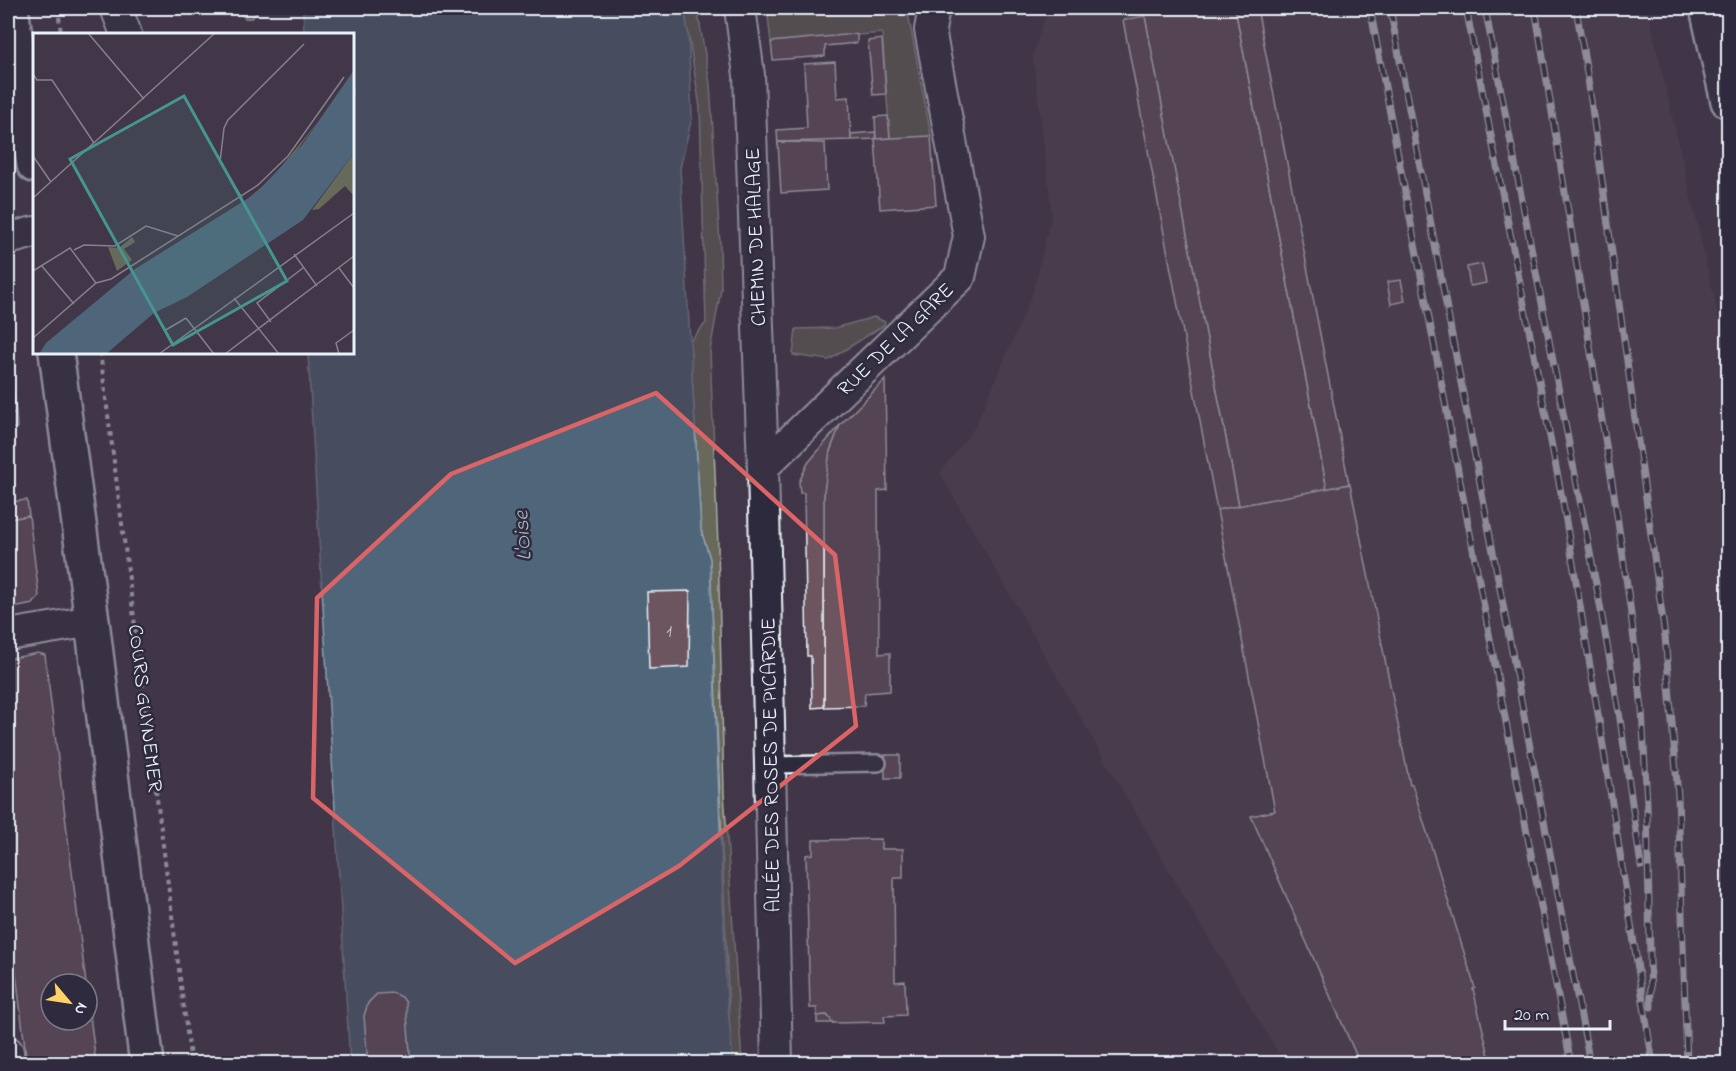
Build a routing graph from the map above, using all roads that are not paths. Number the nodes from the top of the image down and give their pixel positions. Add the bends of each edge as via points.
1 (11, 8) edge
2 (116, 8) edge
3 (137, 8) edge
4 (740, 8) edge
5 (934, 8) edge
6 (1707, 8) edge
7 (126, 33) edge
8 (137, 33) edge
9 (1728, 101) edge
10 (33, 158) edge
11 (33, 232) edge
12 (8, 239) edge
13 (56, 354) edge
14 (763, 467) junction
15 (92, 621) junction
16 (8, 635) edge
17 (878, 763) dead end
18 (770, 765) junction
19 (8, 1052) edge
20 (9, 1064) edge
21 (147, 1064) edge
22 (777, 1064) edge

1 - 10 main road
2 - 7 street
3 - 8 street
4 - 14 street, CHEMIN DE HALAGE via 749,75
5 - 14 street, RUE DE LA GARE via 930,30 969,236 960,276
6 - 9 main road
11 - 12 street
13 - 15 main road, COURS GUYNEMER
14 - 18 street, ALLÉE DES ROSES DE PICARDIE
15 - 16 street
15 - 21 main road, COURS GUYNEMER
17 - 18 lane
18 - 22 street, ALLÉE DES ROSES DE PICARDIE
19 - 20 street

